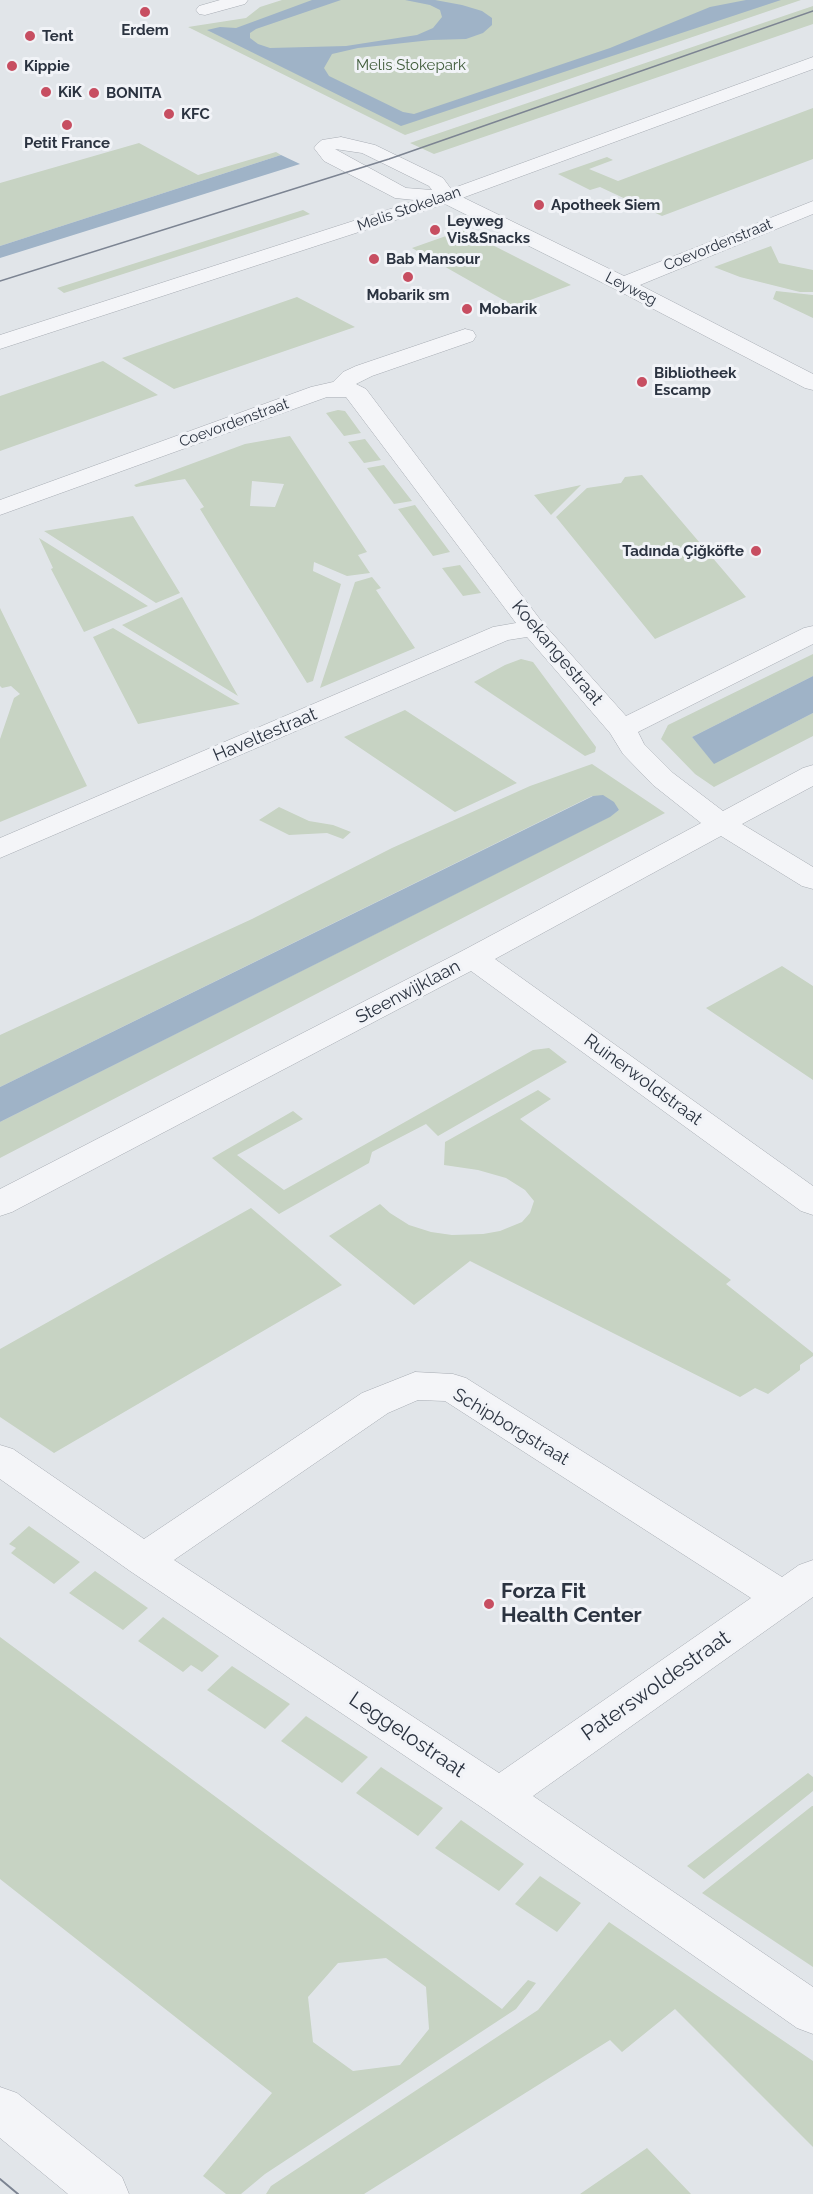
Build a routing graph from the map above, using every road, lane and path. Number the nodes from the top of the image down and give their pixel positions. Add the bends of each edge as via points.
1 (239, 0) edge
2 (205, 10) dead end
3 (813, 50) edge
4 (813, 63) edge
5 (442, 190) junction
6 (402, 194) junction
7 (808, 213) edge
8 (623, 284) junction
9 (0, 322) edge
10 (465, 336) dead end
11 (0, 342) edge
12 (813, 383) edge
13 (340, 388) junction
14 (0, 508) edge
15 (533, 628) junction
16 (813, 634) edge
17 (622, 729) junction
18 (813, 774) edge
19 (721, 823) junction
20 (0, 849) edge
21 (813, 880) edge
22 (473, 958) junction
23 (813, 1203) edge
24 (0, 1204) edge
25 (0, 1459) edge
26 (144, 1560) junction
27 (798, 1587) edge
28 (499, 1796) junction
29 (813, 2013) edge
30 (0, 2109) edge
31 (105, 2194) edge

1 - 2 street
3 - 5 street, Melis Stokelaan
4 - 5 street, Melis Stokelaan
5 - 6 street, Leyweg
5 - 6 street, Leyweg via 359,146 341,143 324,148 332,157
5 - 8 street, Leyweg
5 - 11 street, Melis Stokelaan
6 - 9 street, Melis Stokelaan
7 - 8 street, Coevordenstraat
8 - 12 street, Leyweg
10 - 13 street, Coevordenstraat via 364,370
13 - 14 street, Coevordenstraat via 319,392
13 - 15 street, Koekangestraat via 358,394
15 - 17 street, Koekangestraat
15 - 20 street, Haveltestraat via 502,633
16 - 17 street
17 - 19 street, Koekangestraat via 633,748 663,779
18 - 19 street, Steenwijklaan
19 - 21 street, Koekangestraat
19 - 22 street, Steenwijklaan
22 - 23 street, Ruinerwoldstraat
22 - 24 street, Steenwijklaan
25 - 26 street, Leggelostraat
26 - 27 street, Schipborgstraat via 375,1403 415,1386 453,1388
26 - 28 street, Leggelostraat
27 - 28 street, Paterswoldestraat
28 - 29 street, Leggelostraat
30 - 31 street

